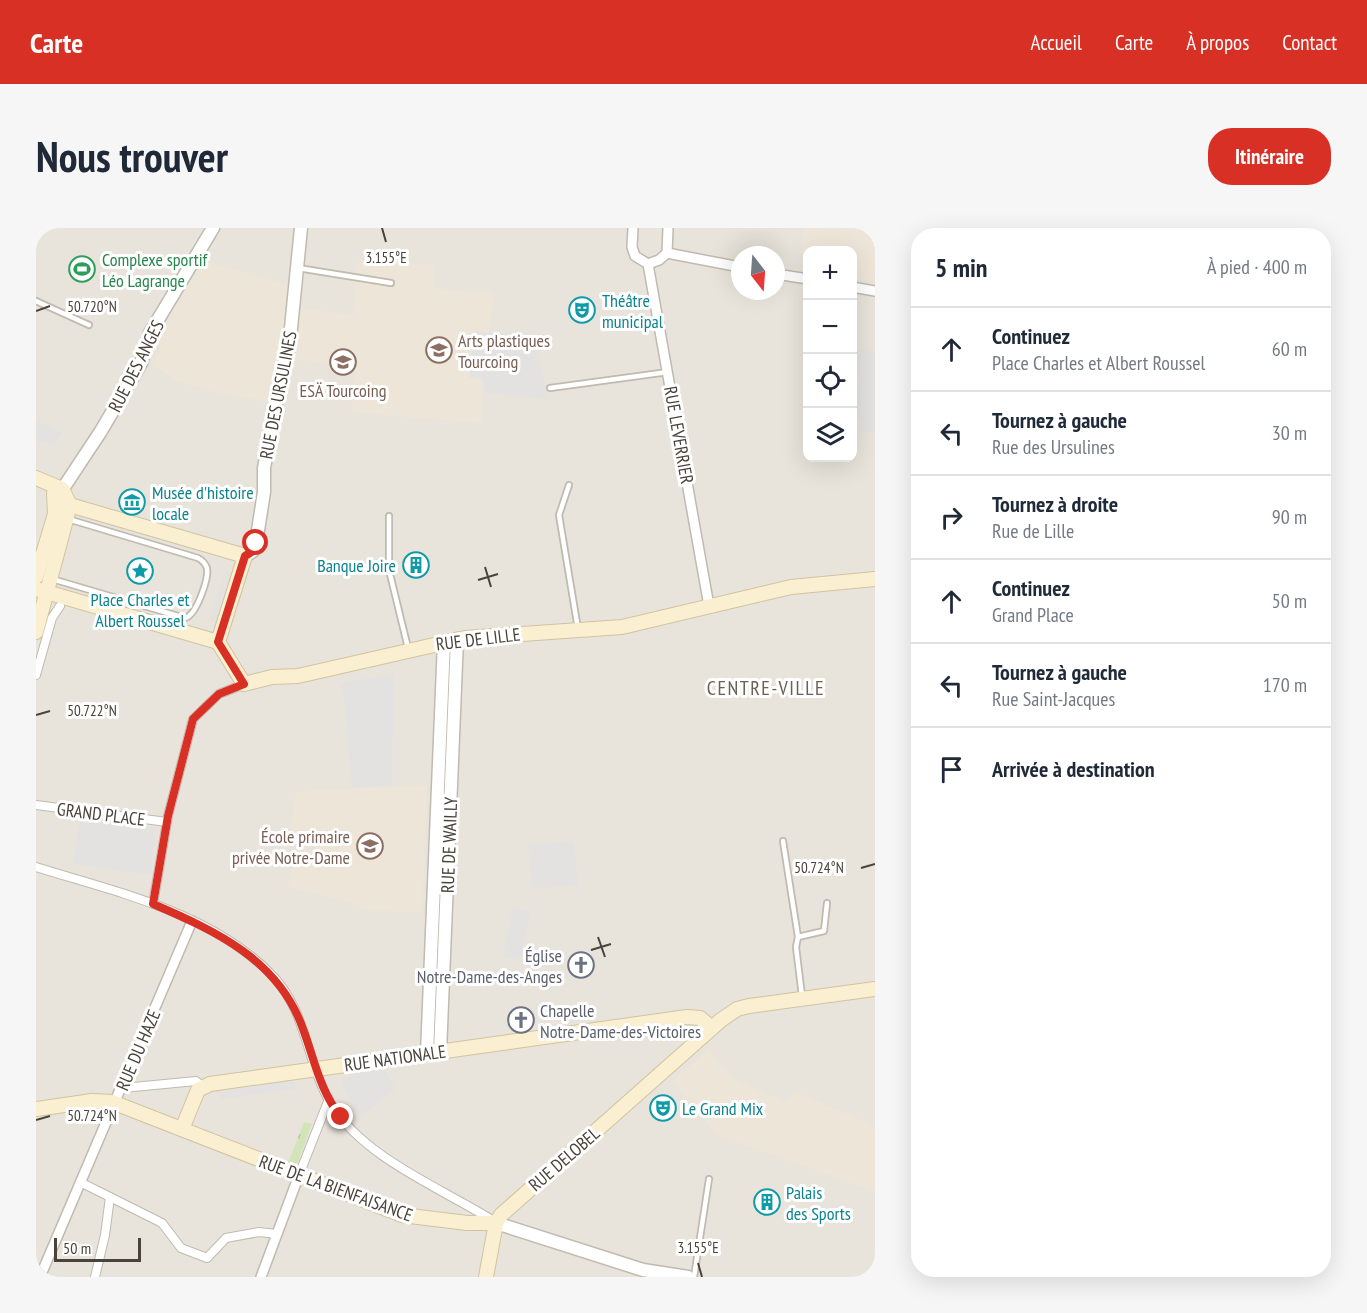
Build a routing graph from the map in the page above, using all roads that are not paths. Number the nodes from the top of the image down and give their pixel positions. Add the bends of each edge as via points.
1 (213, 228) edge
2 (301, 228) edge
3 (633, 228) edge
4 (668, 228) edge
5 (667, 253) junction
6 (648, 264) junction
7 (731, 265) edge
8 (298, 268) junction
9 (785, 275) edge
10 (803, 278) edge
11 (391, 283) dead end
12 (857, 288) edge
13 (875, 291) edge
14 (36, 301) edge
15 (90, 325) dead end
16 (668, 372) junction
17 (550, 388) dead end
18 (40, 479) edge
19 (568, 486) dead end
20 (61, 500) junction
21 (389, 516) dead end
22 (68, 519) junction
23 (245, 556) junction
24 (36, 577) edge
25 (51, 578) junction
26 (875, 579) edge
27 (36, 582) edge
28 (42, 591) edge
29 (60, 606) dead end
30 (709, 606) junction
31 (578, 631) junction
32 (36, 632) edge
33 (450, 640) junction
34 (218, 642) junction
35 (408, 650) junction
36 (36, 675) edge
37 (244, 684) junction
38 (36, 805) edge
39 (167, 819) junction
40 (783, 841) dead end
41 (36, 867) edge
42 (826, 903) dead end
43 (156, 906) junction
44 (192, 921) junction
45 (798, 937) junction
46 (875, 989) edge
47 (802, 998) junction
48 (712, 1028) junction
49 (433, 1053) junction
50 (317, 1069) junction
51 (202, 1086) junction
52 (123, 1088) junction
53 (329, 1099) junction
54 (116, 1104) junction
55 (36, 1109) edge
56 (181, 1132) junction
57 (299, 1175) junction
58 (709, 1179) dead end
59 (80, 1182) junction
60 (110, 1197) junction
61 (496, 1223) junction
62 (277, 1234) junction
63 (40, 1277) edge
64 (95, 1277) edge
65 (261, 1277) edge
66 (486, 1277) edge
67 (688, 1277) edge
68 (694, 1277) edge

1 - 20 street, RUE DES ANGES via 150,333 141,363
2 - 8 street, RUE DES URSULINES
3 - 6 street via 634,252 638,260
4 - 5 street
5 - 6 street
5 - 7 street
6 - 16 street, RUE LEVERRIER
8 - 11 lane
8 - 23 street, RUE DES URSULINES via 289,348 264,468 256,543
9 - 10 street
12 - 13 street
14 - 15 lane
16 - 17 lane
16 - 30 street, RUE LEVERRIER
18 - 20 main road
19 - 31 lane via 559,515
20 - 22 main road
20 - 23 main road
20 - 24 main road
21 - 35 lane via 389,570
22 - 25 main road
22 - 25 lane via 198,558 205,564 207,574 195,611 185,618
23 - 34 main road
25 - 27 lane
25 - 28 main road
26 - 30 main road, RUE DE LILLE via 801,585
28 - 32 main road
28 - 34 main road
29 - 36 street via 52,618
30 - 31 main road, RUE DE LILLE via 622,627
31 - 33 main road, RUE DE LILLE
33 - 35 main road, RUE DE LILLE
33 - 49 street, RUE DE WAILLY
34 - 37 main road
35 - 37 main road, RUE DE LILLE via 298,676 277,676
37 - 39 street, RUE DE LILLE via 219,694 193,719
38 - 39 street, GRAND PLACE
39 - 43 street, GRAND PLACE
40 - 45 lane
41 - 43 street
42 - 45 lane via 824,931
43 - 44 street
44 - 50 street via 238,947 279,981 297,1012
44 - 52 street, RUE DU HAZE
45 - 47 lane
46 - 47 main road
47 - 48 main road, RUE DELOBEL via 749,1006 730,1013
48 - 49 main road, RUE NATIONALE via 691,1016
48 - 61 main road, RUE DELOBEL
49 - 50 main road, RUE NATIONALE
50 - 51 main road, RUE NATIONALE
50 - 53 street
51 - 52 street via 196,1081
51 - 56 main road
52 - 54 street, RUE DU HAZE
53 - 57 street
53 - 61 street via 341,1117 389,1160
54 - 55 main road via 96,1100
54 - 56 main road
54 - 59 street, RUE DU HAZE
56 - 57 main road, RUE DE LA BIENFAISANCE
57 - 61 main road, RUE DE LA BIENFAISANCE via 408,1217
57 - 62 street
58 - 68 lane
59 - 60 street
59 - 63 street, RUE DU HAZE
60 - 62 street via 162,1223 181,1248 207,1258 226,1238 259,1232
60 - 64 street
61 - 66 main road
61 - 67 street via 643,1270
62 - 65 street

